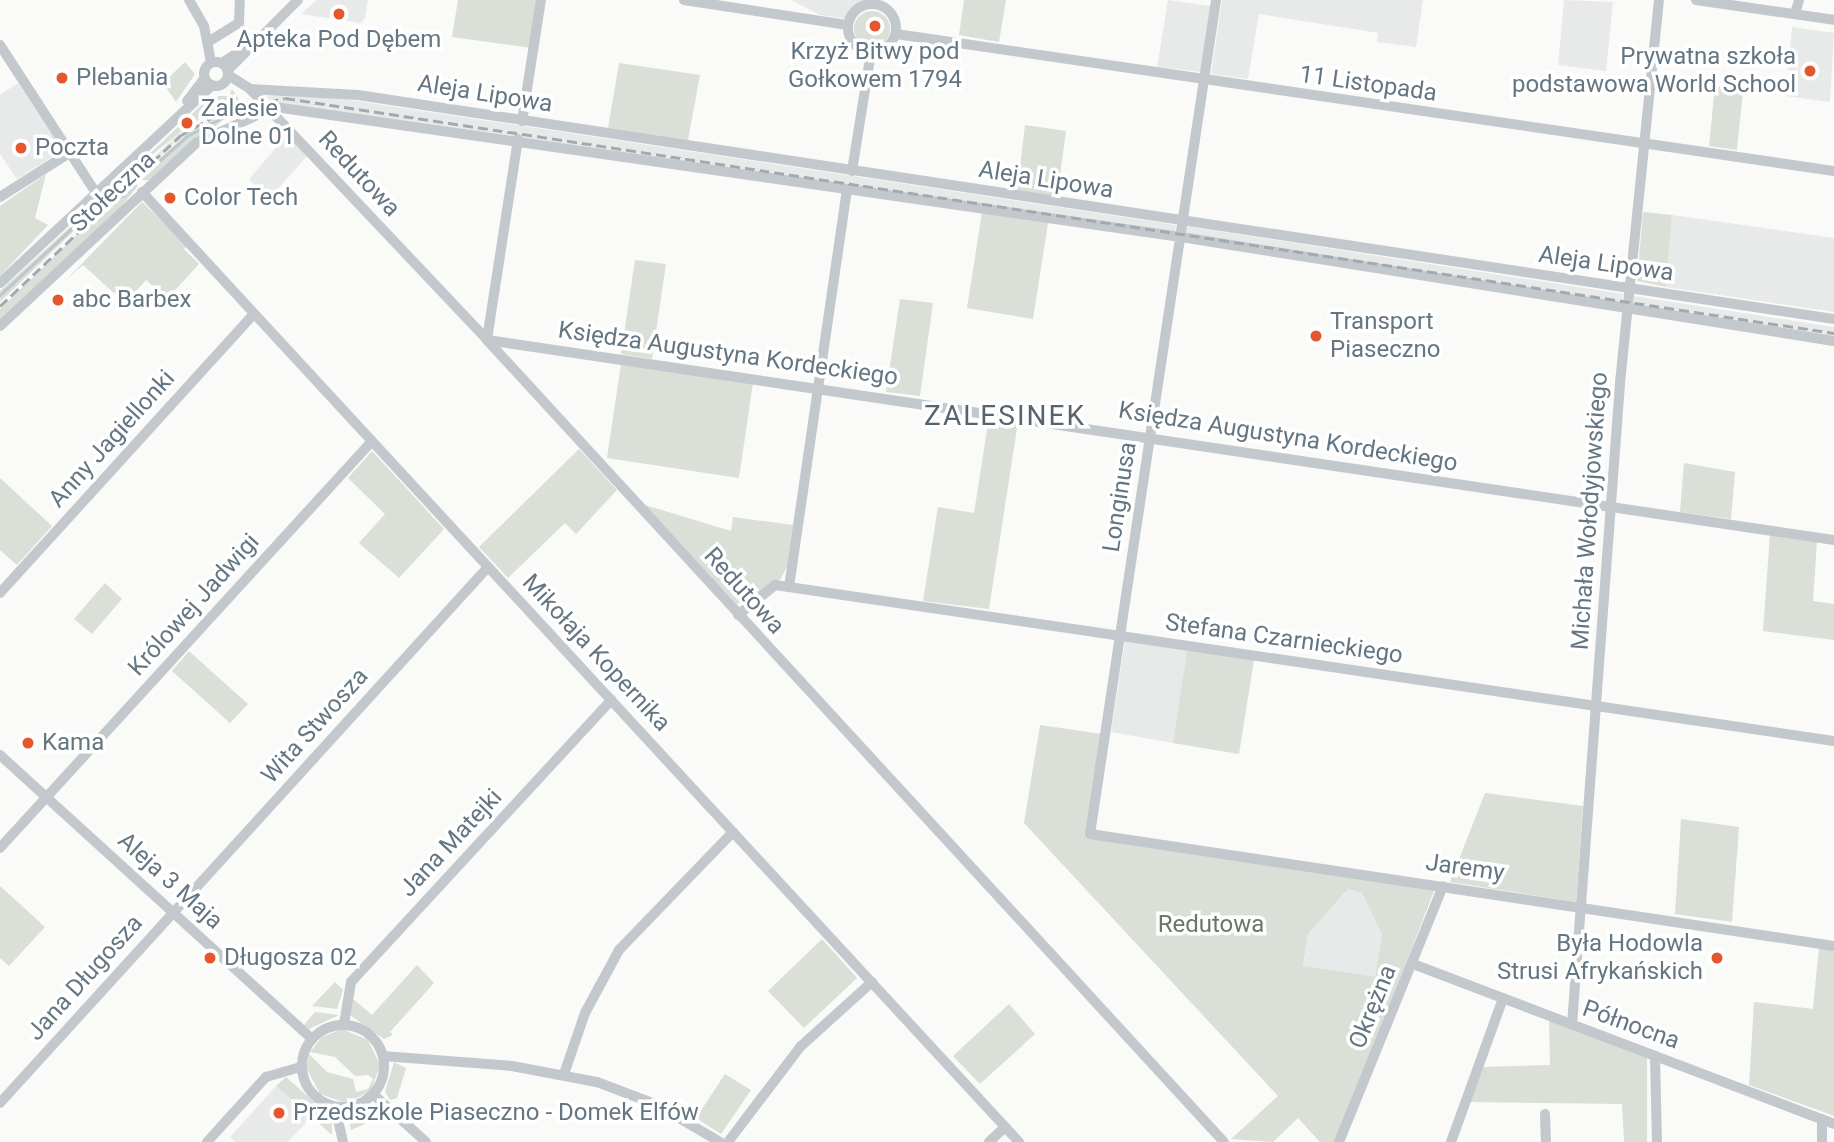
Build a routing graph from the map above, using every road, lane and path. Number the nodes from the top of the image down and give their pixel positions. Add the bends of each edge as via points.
1 (189, 0) edge
2 (298, 0) edge
3 (541, 0) edge
4 (684, 0) edge
5 (1216, 0) edge
6 (1659, 0) edge
7 (1696, 0) edge
8 (1798, 0) edge
9 (876, 2) edge
10 (242, 3) edge
11 (1754, 4) edge
12 (1795, 14) junction
13 (1834, 20) edge
14 (848, 25) junction
15 (896, 34) junction
16 (208, 42) junction
17 (0, 45) edge
18 (871, 53) junction
19 (222, 67) junction
20 (1204, 80) junction
21 (208, 82) junction
22 (250, 89) junction
23 (268, 107) junction
24 (522, 121) junction
25 (518, 139) junction
26 (1645, 146) junction
27 (69, 153) junction
28 (1834, 171) edge
29 (852, 172) junction
30 (847, 190) junction
31 (142, 192) junction
32 (96, 193) junction
33 (0, 197) edge
34 (1183, 222) junction
35 (1181, 237) junction
36 (0, 283) edge
37 (1631, 288) junction
38 (1628, 309) junction
39 (254, 314) junction
40 (1834, 319) edge
41 (0, 326) edge
42 (487, 340) junction
43 (1834, 341) edge
44 (818, 388) junction
45 (1150, 438) junction
46 (372, 441) junction
47 (1611, 508) junction
48 (1834, 540) edge
49 (488, 567) junction
50 (789, 587) junction
51 (0, 593) edge
52 (738, 615) junction
53 (1120, 636) junction
54 (611, 700) junction
55 (1597, 706) junction
56 (1834, 741) edge
57 (0, 755) edge
58 (47, 797) junction
59 (733, 832) junction
60 (1090, 834) joint
61 (0, 848) edge
62 (1443, 886) junction
63 (1580, 907) junction
64 (174, 914) junction
65 (1834, 946) edge
66 (1413, 964) junction
67 (872, 982) junction
68 (1503, 998) junction
69 (344, 1024) junction
70 (1573, 1026) junction
71 (312, 1039) junction
72 (383, 1056) junction
73 (1655, 1056) junction
74 (302, 1067) junction
75 (564, 1074) junction
76 (374, 1095) junction
77 (0, 1103) edge
78 (335, 1107) junction
79 (1545, 1114) dead end
80 (1822, 1119) junction
81 (1834, 1124) edge
82 (1005, 1127) junction
83 (207, 1142) edge
84 (343, 1142) edge
85 (426, 1142) edge
86 (720, 1142) edge
87 (728, 1142) edge
88 (989, 1142) edge
89 (1019, 1142) edge
90 (1224, 1142) edge
91 (1339, 1142) edge
92 (1451, 1142) edge
93 (1546, 1142) edge
94 (1657, 1142) edge
95 (1822, 1142) edge

1 - 16 street
2 - 19 street
3 - 24 street
4 - 14 street
5 - 20 street, Longinusa
6 - 26 street, Michała Wołodyjowskiego
7 - 11 street
8 - 12 street
9 - 14 street via 856,10
9 - 15 street via 894,18
10 - 16 street via 237,26
11 - 12 street
12 - 13 street
14 - 18 street via 853,44
15 - 18 street via 882,51
15 - 20 street, 11 Listopada
16 - 19 street
17 - 27 street
18 - 29 street
19 - 21 street
19 - 21 street
19 - 22 street, Redutowa
20 - 26 street, 11 Listopada
20 - 34 street, Longinusa
21 - 32 street
22 - 23 street, Redutowa
22 - 24 street, Aleja Lipowa via 358,95
23 - 25 street, Aleja Lipowa via 328,110
23 - 31 street, Stołeczna via 206,135
23 - 42 street, Redutowa
24 - 29 street, Aleja Lipowa
25 - 30 street, Aleja Lipowa
25 - 42 street
26 - 28 street, 11 Listopada
26 - 37 street, Michała Wołodyjowskiego
27 - 32 street
27 - 33 street
29 - 34 street, Aleja Lipowa
30 - 35 street, Aleja Lipowa
30 - 44 street
31 - 39 street, Mikołaja Kopernika
31 - 41 street, Stołeczna
32 - 36 street
34 - 35 street, Longinusa
34 - 37 street, Aleja Lipowa
35 - 38 street, Aleja Lipowa
35 - 45 street, Longinusa
37 - 38 street, Michała Wołodyjowskiego
37 - 40 street, Aleja Lipowa
38 - 43 street, Aleja Lipowa
38 - 47 street, Michała Wołodyjowskiego
39 - 46 street, Mikołaja Kopernika
39 - 51 street, Anny Jagiellonki
42 - 44 street, Księdza Augustyna Kordeckiego
42 - 52 street, Redutowa
44 - 45 street, Księdza Augustyna Kordeckiego
44 - 50 street
45 - 47 street, Księdza Augustyna Kordeckiego
45 - 53 street, Longinusa
46 - 49 street, Mikołaja Kopernika
46 - 58 street, Królowej Jadwigi
47 - 48 street, Księdza Augustyna Kordeckiego
47 - 55 street, Michała Wołodyjowskiego
49 - 54 street, Mikołaja Kopernika
49 - 64 street, Wita Stwosza
50 - 52 street, Stefana Czarnieckiego via 769,586
50 - 53 street, Stefana Czarnieckiego
52 - 90 street, Redutowa
53 - 55 street, Stefana Czarnieckiego
53 - 60 street, Longinusa
54 - 59 street, Mikołaja Kopernika
54 - 69 street, Jana Matejki via 351,982
55 - 56 street, Stefana Czarnieckiego
55 - 63 street, Michała Wołodyjowskiego
57 - 58 street, Aleja 3 Maja
58 - 61 street, Królowej Jadwigi
58 - 64 street, Aleja 3 Maja
59 - 67 street, Mikołaja Kopernika
59 - 75 street via 619,950 585,1013
60 - 62 street, Jaremy
62 - 63 street, Jaremy
62 - 66 street, Okrężna
63 - 65 street, Jaremy
63 - 70 street, Michała Wołodyjowskiego
64 - 71 street, Aleja 3 Maja
64 - 77 street, Jana Długosza
66 - 68 street, Północna
66 - 91 street, Okrężna
67 - 82 street, Mikołaja Kopernika
67 - 87 street via 800,1047
68 - 70 street, Północna
68 - 92 street
69 - 71 street
69 - 72 street via 370,1034
70 - 73 street, Północna
71 - 74 street
72 - 75 street
72 - 76 street
73 - 80 street, Północna
73 - 94 street
74 - 78 street via 309,1090
74 - 83 street via 266,1077
75 - 86 street via 637,1096
76 - 78 street
76 - 85 street
78 - 84 street
79 - 93 street
80 - 81 street, Północna
80 - 95 street
82 - 88 street
82 - 89 street, Mikołaja Kopernika

